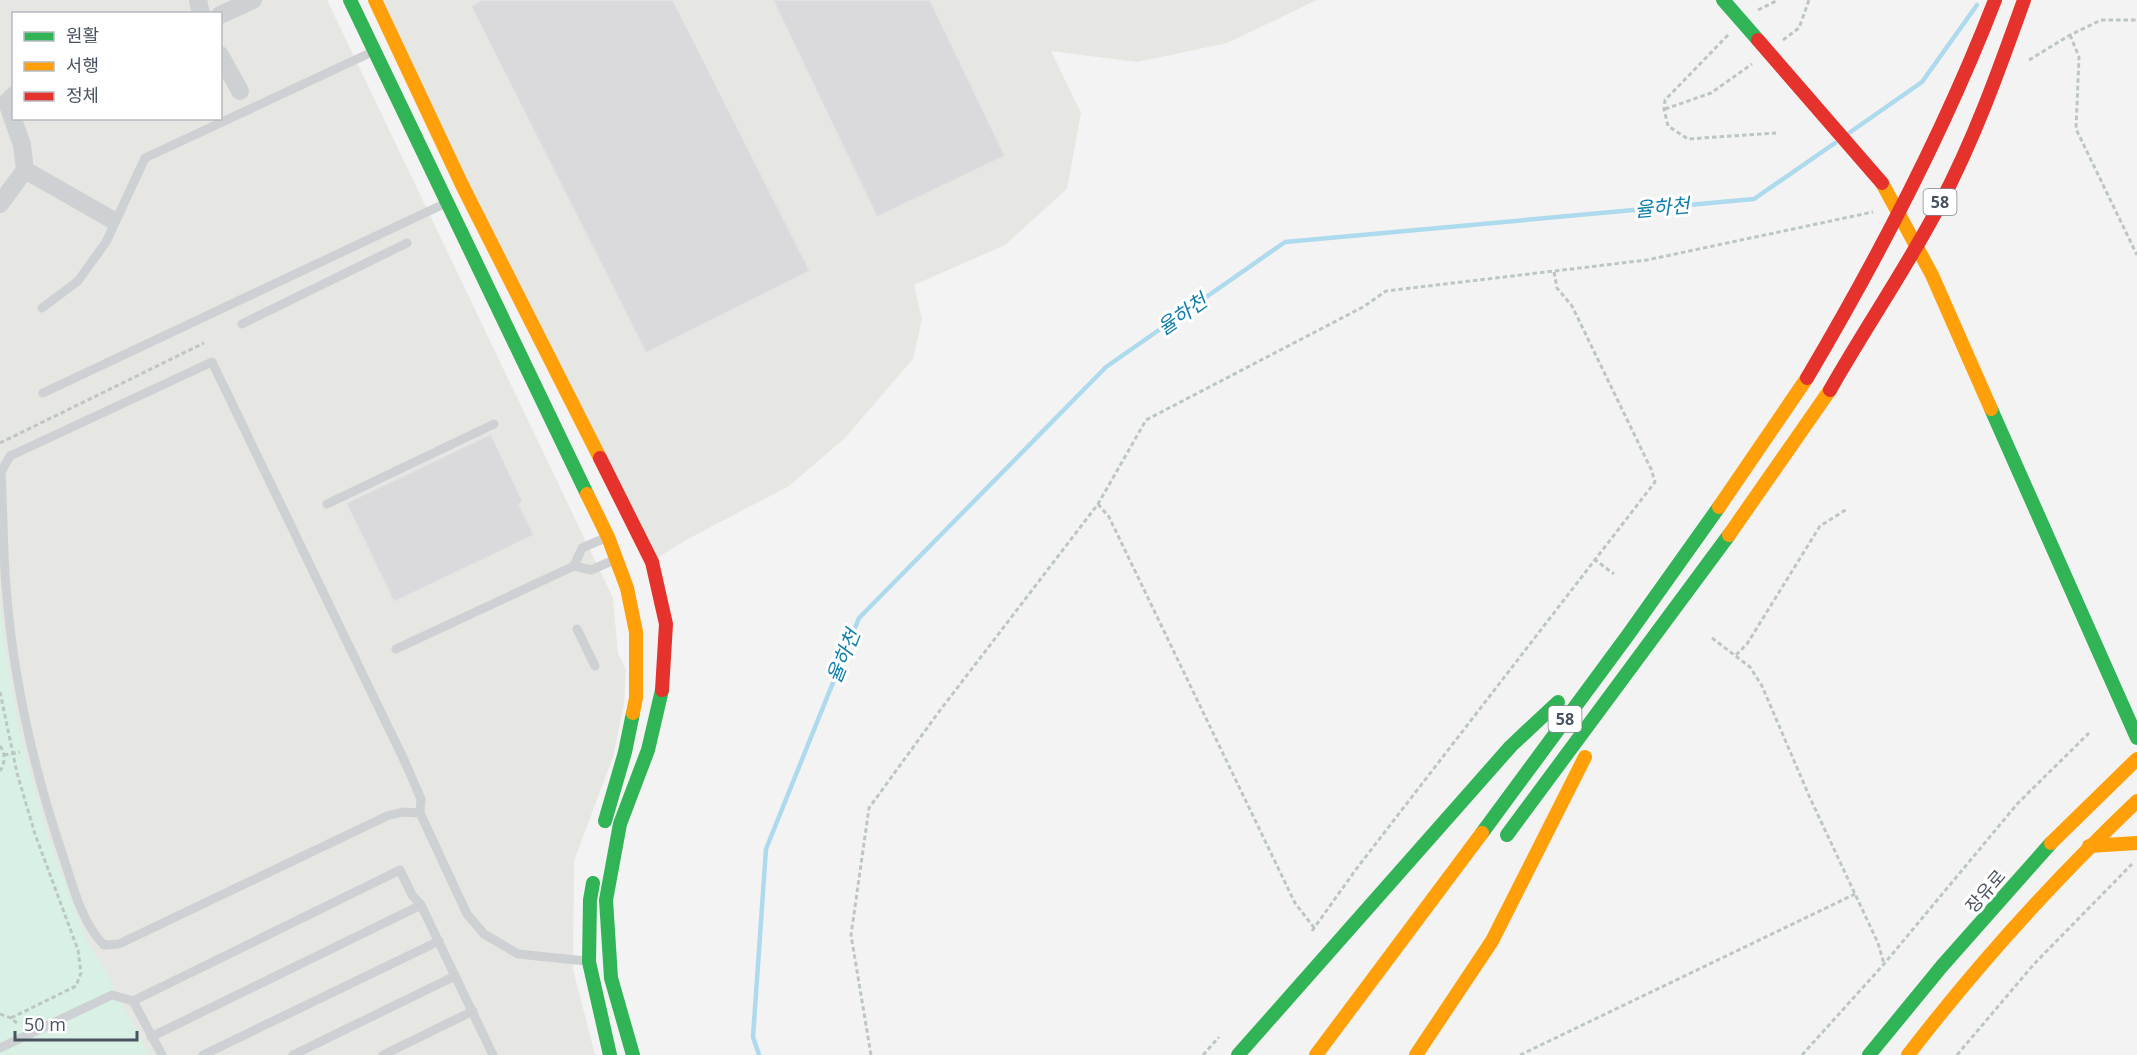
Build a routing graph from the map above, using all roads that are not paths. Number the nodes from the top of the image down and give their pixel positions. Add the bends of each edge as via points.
1 (253, 0) edge
2 (350, 0) edge
3 (375, 0) edge
4 (1723, 0) edge
5 (1995, 0) edge
6 (2024, 0) edge
7 (222, 14) edge
8 (374, 51) junction
9 (222, 59) edge
10 (240, 91) dead end
11 (7, 99) edge
12 (12, 114) edge
13 (14, 120) edge
14 (25, 170) junction
15 (446, 203) junction
16 (0, 204) edge
17 (111, 219) dead end
18 (407, 243) dead end
19 (42, 308) dead end
20 (242, 324) dead end
21 (44, 393) dead end
22 (494, 424) dead end
23 (327, 504) dead end
24 (608, 537) junction
25 (616, 559) junction
26 (574, 566) junction
27 (577, 629) dead end
28 (1618, 646) junction
29 (396, 649) dead end
30 (595, 666) dead end
31 (1623, 682) junction
32 (2137, 738) edge
33 (2137, 759) edge
34 (2137, 801) edge
35 (420, 813) junction
36 (603, 830) dead end
37 (1500, 843) dead end
38 (2137, 843) edge
39 (2089, 846) junction
40 (596, 865) dead end
41 (421, 905) junction
42 (439, 941) junction
43 (589, 962) junction
44 (455, 976) junction
45 (133, 1001) junction
46 (473, 1011) junction
47 (151, 1037) junction
48 (0, 1048) edge
49 (492, 1052) edge
50 (162, 1055) edge
51 (203, 1055) edge
52 (293, 1055) edge
53 (383, 1055) edge
54 (480, 1055) edge
55 (610, 1055) edge
56 (633, 1055) edge
57 (1238, 1055) edge
58 (1316, 1055) edge
59 (1416, 1055) edge
60 (1869, 1055) edge
61 (1908, 1055) edge

1 - 7 street
2 - 8 main road
3 - 56 main road via 463,187 652,562 666,624 663,685 648,750 620,824 606,900 611,978
4 - 32 main road, bridge via 1881,183 1932,275
5 - 28 main road, 58, bridge via 1973,61 1886,243 1807,378
6 - 31 main road, 58, bridge via 1966,150 1924,233 1830,390
8 - 15 main road
8 - 19 lane via 145,158 106,242 78,281
9 - 10 street
11 - 12 street
13 - 14 street
14 - 16 street
14 - 17 street
15 - 21 lane
15 - 24 main road
18 - 20 lane
22 - 23 lane
24 - 25 main road
24 - 26 lane via 582,548
25 - 26 lane via 591,570
25 - 36 main road via 636,632 636,698
26 - 29 lane
27 - 30 lane
28 - 57 main road via 1511,746
28 - 58 main road, 58
31 - 37 main road, 58
31 - 59 main road via 1492,941
33 - 60 main road, 장유로 via 2047,847
34 - 39 main road
35 - 35 lane via 421,799 405,762 212,362 10,456 1,472 6,587 25,716 45,799 70,877 94,935 104,945 119,944 387,816
35 - 43 lane via 467,914 484,934 518,954
38 - 39 main road
39 - 61 main road via 1944,1007
40 - 43 main road via 590,900
41 - 42 lane
41 - 45 lane via 400,870
41 - 47 lane
42 - 44 lane
42 - 51 lane
43 - 55 main road
44 - 46 lane
44 - 52 lane
45 - 47 lane
45 - 48 lane via 112,995
46 - 49 lane
46 - 53 lane
47 - 50 lane
49 - 54 lane

